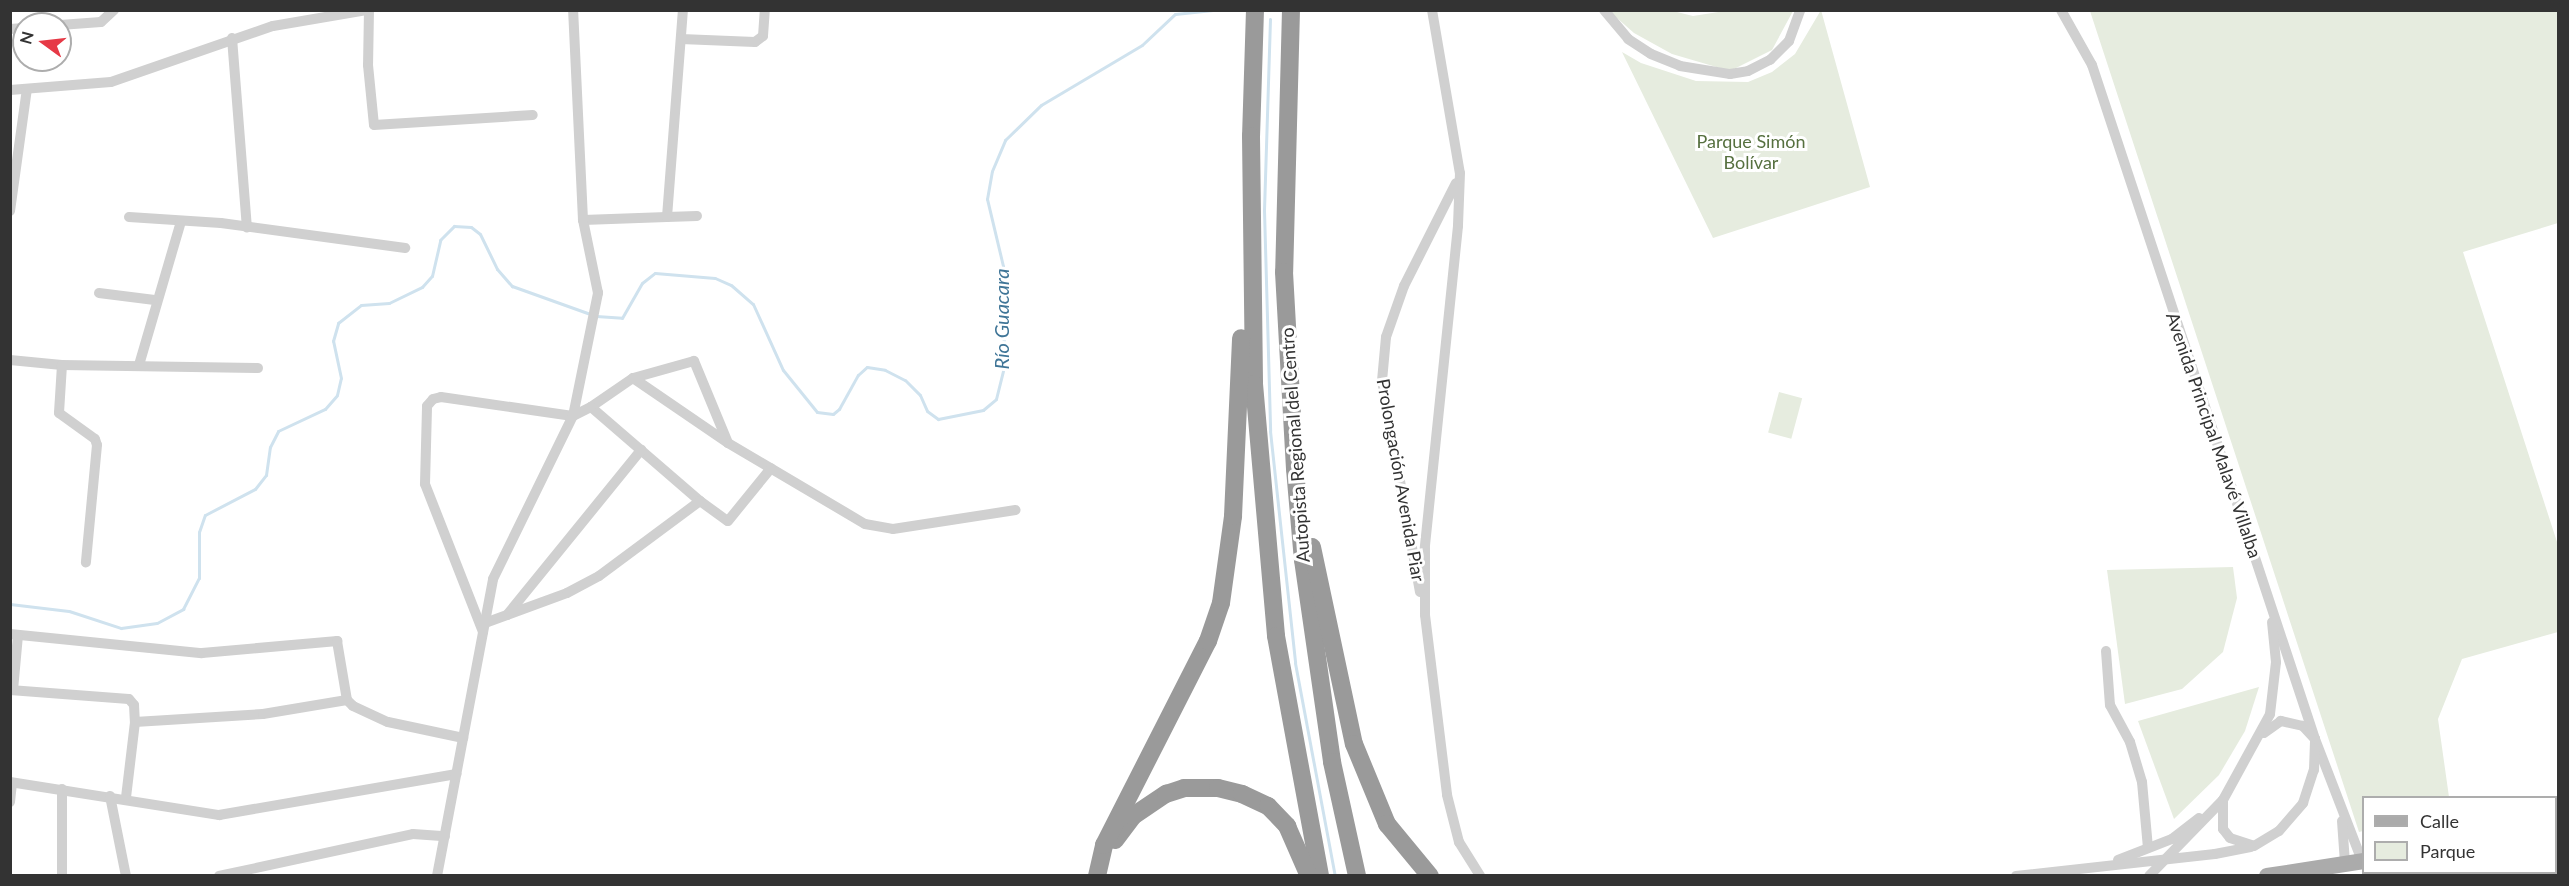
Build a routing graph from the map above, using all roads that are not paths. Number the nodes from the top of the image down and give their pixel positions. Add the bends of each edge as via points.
1 (114, 10) edge
2 (368, 10) edge
3 (573, 10) edge
4 (683, 10) edge
5 (765, 10) edge
6 (1255, 10) edge
7 (1291, 10) edge
8 (1432, 10) edge
9 (1604, 10) edge
10 (1800, 10) edge
11 (2061, 10) edge
12 (72, 24) edge
13 (232, 38) junction
14 (681, 39) junction
15 (27, 89) junction
16 (10, 90) edge
17 (533, 115) dead end
18 (1251, 136) junction
19 (1458, 180) junction
20 (10, 211) edge
21 (697, 216) dead end
22 (129, 217) dead end
23 (667, 217) junction
24 (583, 220) junction
25 (181, 221) junction
26 (247, 227) junction
27 (405, 248) dead end
28 (99, 293) dead end
29 (155, 300) junction
30 (10, 360) edge
31 (63, 365) junction
32 (139, 365) junction
33 (258, 368) dead end
34 (633, 378) junction
35 (1289, 380) junction
36 (591, 407) junction
37 (573, 416) junction
38 (728, 443) junction
39 (640, 450) junction
40 (771, 468) junction
41 (700, 501) junction
42 (1016, 510) dead end
43 (86, 562) dead end
44 (2270, 601) junction
45 (1425, 615) junction
46 (505, 617) junction
47 (484, 628) junction
48 (14, 635) edge
49 (2106, 651) dead end
50 (12, 690) edge
51 (347, 700) junction
52 (135, 722) junction
53 (463, 738) junction
54 (2315, 739) junction
55 (2255, 743) junction
56 (2327, 769) junction
57 (2314, 770) junction
58 (456, 774) junction
59 (11, 782) edge
60 (62, 789) junction
61 (110, 796) junction
62 (126, 798) junction
63 (2223, 800) junction
64 (10, 802) edge
65 (2341, 815) junction
66 (445, 836) junction
67 (2254, 846) junction
68 (2148, 848) junction
69 (2362, 859) edge
70 (2164, 860) junction
71 (2362, 861) edge
72 (2109, 863) junction
73 (2345, 869) edge
74 (2559, 874) edge
75 (63, 876) edge
76 (126, 876) edge
77 (219, 876) edge
78 (437, 876) edge
79 (1097, 876) edge
80 (1103, 876) edge
81 (1309, 876) edge
82 (1320, 876) edge
83 (1357, 876) edge
84 (1430, 876) edge
85 (1480, 876) edge
86 (2016, 876) edge
87 (2149, 876) edge
88 (2267, 876) edge
89 (2550, 876) edge

1 - 12 street via 101,22
2 - 13 street via 273,26
2 - 17 street via 374,124
3 - 24 street
4 - 14 street
5 - 14 street via 763,36 755,42
6 - 18 highway, Autopista Regional del Centro
7 - 35 highway, Autopista Regional del Centro via 1284,170
8 - 19 street, Prolongación Avenida Piar via 1460,173
9 - 10 street via 1628,39 1651,54 1680,66 1730,74 1748,71 1770,60 1788,41
11 - 44 street, Avenida Principal Malavé Villalba via 2092,65
13 - 15 street via 111,82
13 - 26 street
14 - 23 street
15 - 16 street
15 - 20 street
18 - 79 highway via 1241,180 1244,270 1233,516 1221,603 1195,669 1104,845
18 - 82 highway, Autopista Regional del Centro via 1254,384 1264,516 1278,647
19 - 45 street, Prolongación Avenida Piar via 1458,226 1425,548
19 - 45 street, Prolongación Avenida Piar via 1404,286 1386,337 1382,381
21 - 23 street
22 - 25 street
23 - 24 street
24 - 37 street via 598,293
25 - 26 street
25 - 29 street
26 - 27 street
28 - 29 street
29 - 32 street
30 - 31 street
31 - 32 street
31 - 43 street via 59,413 91,435 98,445
32 - 33 street
34 - 36 street
34 - 38 street
34 - 38 street via 694,361
35 - 83 highway, Autopista Regional del Centro via 1303,560 1332,762
35 - 84 highway via 1310,534 1354,744 1387,824
36 - 37 street
36 - 39 street
37 - 47 street via 500,562
37 - 47 street via 441,398 433,399 427,406 425,484
38 - 40 street
39 - 41 street
39 - 46 street
40 - 41 street via 728,521
40 - 42 street via 866,524 893,529
41 - 46 street via 599,576 567,594
44 - 54 street, Avenida Principal Malavé Villalba
44 - 55 street via 2275,692 2270,714
45 - 85 street, Prolongación Avenida Piar via 1446,795 1459,842
46 - 47 street
47 - 53 street
48 - 50 street
48 - 51 street via 202,653 337,640
49 - 68 street via 2110,705 2130,742 2142,782
50 - 52 street via 129,699 134,705
51 - 52 street via 263,714
51 - 53 street via 388,722
52 - 62 street
53 - 58 street
54 - 55 street via 2303,726 2281,721 2270,725
54 - 56 street, Avenida Principal Malavé Villalba
54 - 57 street
55 - 63 street
56 - 57 street
56 - 65 street, Avenida Principal Malavé Villalba
57 - 67 street via 2303,803 2279,831
58 - 62 street via 219,815
58 - 66 street
59 - 60 street
59 - 64 street
60 - 61 street
60 - 75 street
61 - 62 street
61 - 76 street
63 - 67 street via 2223,829 2230,838
63 - 68 street via 2172,839
63 - 70 street
65 - 69 street, Avenida Principal Malavé Villalba
65 - 73 street
66 - 77 street via 413,834
66 - 78 street
67 - 70 street
68 - 72 street
70 - 72 street
70 - 87 street
71 - 73 main road
72 - 86 street
73 - 88 main road
74 - 89 main road
80 - 81 highway via 1112,846 1132,816 1166,794 1203,786 1242,794 1269,806 1287,826

